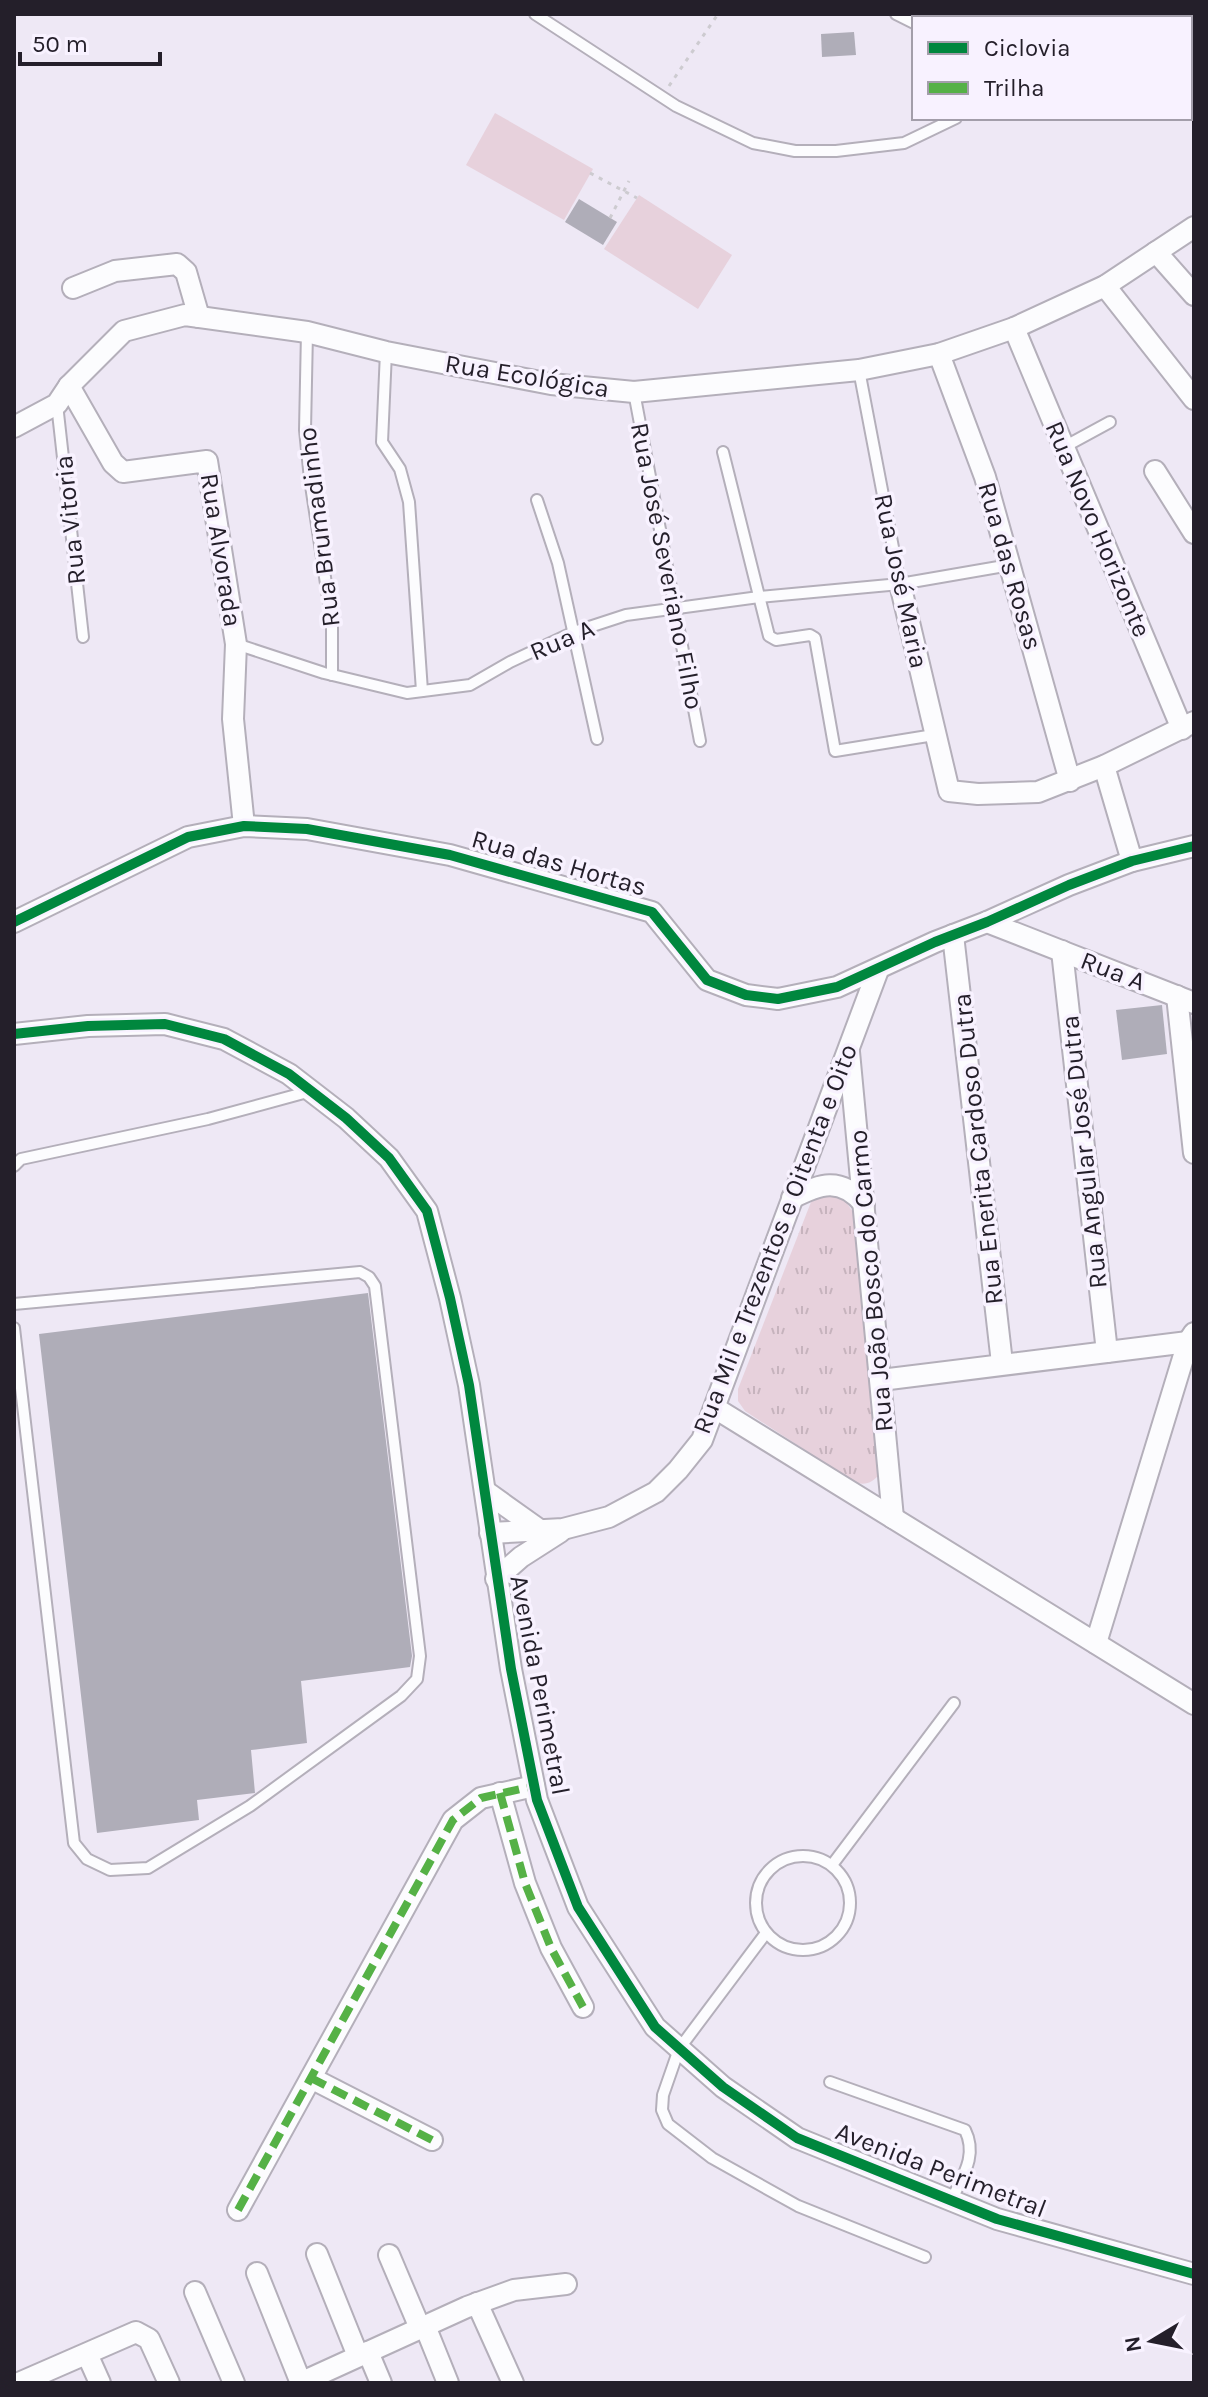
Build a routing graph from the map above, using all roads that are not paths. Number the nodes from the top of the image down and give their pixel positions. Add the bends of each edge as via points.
1 (535, 14) edge
2 (952, 120) edge
3 (1194, 227) edge
4 (1156, 252) junction
5 (1105, 286) junction
6 (73, 288) dead end
7 (1194, 295) edge
8 (199, 317) junction
9 (1014, 328) junction
10 (307, 332) junction
11 (386, 352) junction
12 (939, 354) junction
13 (859, 370) junction
14 (69, 386) junction
15 (634, 392) junction
16 (1194, 399) edge
17 (57, 404) junction
18 (1110, 422) dead end
19 (14, 427) edge
20 (1064, 447) junction
21 (723, 452) dead end
22 (1155, 471) dead end
23 (537, 500) dead end
24 (1194, 533) edge
25 (1010, 565) junction
26 (900, 584) junction
27 (759, 597) junction
28 (674, 609) junction
29 (574, 632) junction
30 (83, 637) dead end
31 (236, 644) junction
32 (332, 675) junction
33 (422, 691) junction
34 (1188, 726) edge
35 (934, 735) junction
36 (597, 739) dead end
37 (700, 741) dead end
38 (1104, 766) junction
39 (1070, 781) junction
40 (244, 826) junction
41 (1194, 846) edge
42 (1132, 861) junction
43 (16, 920) edge
44 (987, 922) junction
45 (953, 935) junction
46 (1062, 951) junction
47 (878, 970) junction
48 (1186, 999) edge
49 (14, 1034) edge
50 (848, 1045) junction
51 (313, 1091) junction
52 (1194, 1153) edge
53 (14, 1166) edge
54 (792, 1198) junction
55 (864, 1204) junction
56 (14, 1304) edge
57 (14, 1328) edge
58 (1192, 1340) edge
59 (1107, 1352) junction
60 (1002, 1363) junction
61 (881, 1380) junction
62 (715, 1408) junction
63 (485, 1491) junction
64 (893, 1518) junction
65 (563, 1529) junction
66 (541, 1531) junction
67 (490, 1533) junction
68 (496, 1579) junction
69 (1096, 1643) junction
70 (1193, 1698) edge
71 (954, 1703) dead end
72 (534, 1786) junction
73 (500, 1793) junction
74 (832, 1865) junction
75 (766, 1933) junction
76 (583, 2007) dead end
77 (679, 2049) junction
78 (311, 2078) junction
79 (830, 2082) dead end
80 (432, 2140) dead end
81 (951, 2201) junction
82 (238, 2210) dead end
83 (317, 2254) dead end
84 (389, 2255) dead end
85 (925, 2257) dead end
86 (257, 2273) dead end
87 (1194, 2274) edge
88 (566, 2284) dead end
89 (195, 2292) dead end
90 (477, 2303) junction
91 (422, 2327) junction
92 (87, 2354) junction
93 (363, 2354) junction
94 (30, 2381) edge
95 (100, 2383) edge
96 (169, 2383) edge
97 (234, 2383) edge
98 (300, 2383) edge
99 (381, 2383) edge
100 (448, 2383) edge
101 (513, 2383) edge

1 - 2 lane via 676,106 753,143 836,151 904,143
3 - 4 street, Rua Ecológica
4 - 5 street, Rua Ecológica
4 - 7 street
5 - 9 street, Rua Ecológica
5 - 16 street
6 - 8 street via 115,271 177,264 186,272
8 - 10 street, Rua Ecológica
8 - 14 street, Rua Ecológica via 185,315 124,331
9 - 12 street, Rua Ecológica
9 - 20 street, Rua Novo Horizonte
10 - 11 street, Rua Ecológica
10 - 32 lane, Rua Brumadinho via 305,430 332,623
11 - 15 street, Rua Ecológica via 551,384
11 - 33 lane via 382,442 400,469 409,502
12 - 13 street, Rua Ecológica
12 - 25 street, Rua das Rosas via 985,477
13 - 15 street, Rua Ecológica
13 - 26 lane, Rua José Maria
14 - 17 street, Rua Ecológica
14 - 31 street, Rua Alvorada via 123,472 207,461
15 - 28 lane, Rua José Severiano Filho
17 - 19 street, Rua Ecológica
17 - 30 lane, Rua Vitoria
18 - 20 lane
20 - 34 street, Rua Novo Horizonte
21 - 27 lane
22 - 24 street
23 - 29 lane
25 - 26 lane, Rua A
25 - 39 street, Rua das Rosas
26 - 27 lane, Rua A
26 - 35 street, Rua José Maria
27 - 28 lane, Rua A
27 - 35 lane via 771,640 815,638 835,751
28 - 29 lane, Rua A via 626,615
28 - 37 lane, Rua José Severiano Filho
29 - 33 lane, Rua A via 470,685
29 - 36 lane
31 - 32 lane, Rua A
31 - 40 street, Rua Alvorada via 233,719
32 - 33 lane, Rua A via 407,693
34 - 38 street
35 - 39 street, Rua José Maria via 949,791 1038,792
38 - 39 street
38 - 42 street
40 - 43 street, Rua das Hortas via 188,837
40 - 47 street, Rua das Hortas via 307,829 450,855 652,912 707,980 746,995 778,999 837,987
41 - 42 street, Rua das Hortas
42 - 44 street, Rua das Hortas
44 - 45 street, Rua das Hortas
44 - 46 street, Rua A
45 - 47 street, Rua das Hortas
45 - 60 street, Rua Enerita Cardoso Dutra
46 - 48 street, Rua A
46 - 59 street, Rua Angular José Dutra
47 - 50 street, Rua Mil e Trezentos e Oitenta e Oito
48 - 52 street
49 - 51 street, Avenida Perimetral via 165,1024 224,1039
50 - 54 street, Rua Mil e Trezentos e Oitenta e Oito
50 - 55 street, Rua João Bosco do Carmo
51 - 53 lane via 21,1159
51 - 63 street, Avenida Perimetral via 389,1158 427,1211 469,1385
54 - 55 street via 817,1185 840,1187
54 - 62 street, Rua Mil e Trezentos e Oitenta e Oito
55 - 61 street, Rua João Bosco do Carmo
56 - 57 lane via 360,1272 375,1286 420,1656 417,1679 250,1806 148,1868 110,1870 87,1859 74,1843
58 - 59 street
58 - 69 street
59 - 60 street
60 - 61 street
61 - 64 street, Rua João Bosco do Carmo
62 - 64 street
62 - 65 street, Rua Mil e Trezentos e Oitenta e Oito via 702,1440 656,1492 609,1517
63 - 66 street
63 - 67 street, Avenida Perimetral
64 - 69 street
65 - 66 street, Rua Mil e Trezentos e Oitenta e Oito
65 - 68 street, Rua Mil e Trezentos e Oitenta e Oito
66 - 67 street, Rua Mil e Trezentos e Oitenta e Oito
67 - 68 street, Avenida Perimetral
68 - 72 street, Avenida Perimetral
69 - 70 street
71 - 74 lane
72 - 73 street
72 - 77 street, Avenida Perimetral via 578,1907 655,2027
73 - 76 street via 525,1883
73 - 78 street via 481,1798 453,1820
74 - 75 lane via 799,1855 769,1870 756,1901
74 - 75 lane via 846,1882 851,1905 838,1936 807,1950 785,1947
75 - 77 lane
77 - 81 street, Avenida Perimetral via 797,2138
77 - 85 lane via 663,2095 668,2124 712,2158 798,2206
78 - 80 street
78 - 82 street
79 - 81 lane via 965,2130 970,2160
81 - 87 street, Avenida Perimetral via 997,2219
83 - 93 street
84 - 91 street
86 - 98 street
88 - 90 street via 514,2290
89 - 97 street
90 - 91 street
90 - 101 street
91 - 93 street
91 - 100 street
92 - 94 street
92 - 95 street
92 - 96 street via 136,2332 149,2339
93 - 98 street
93 - 99 street

